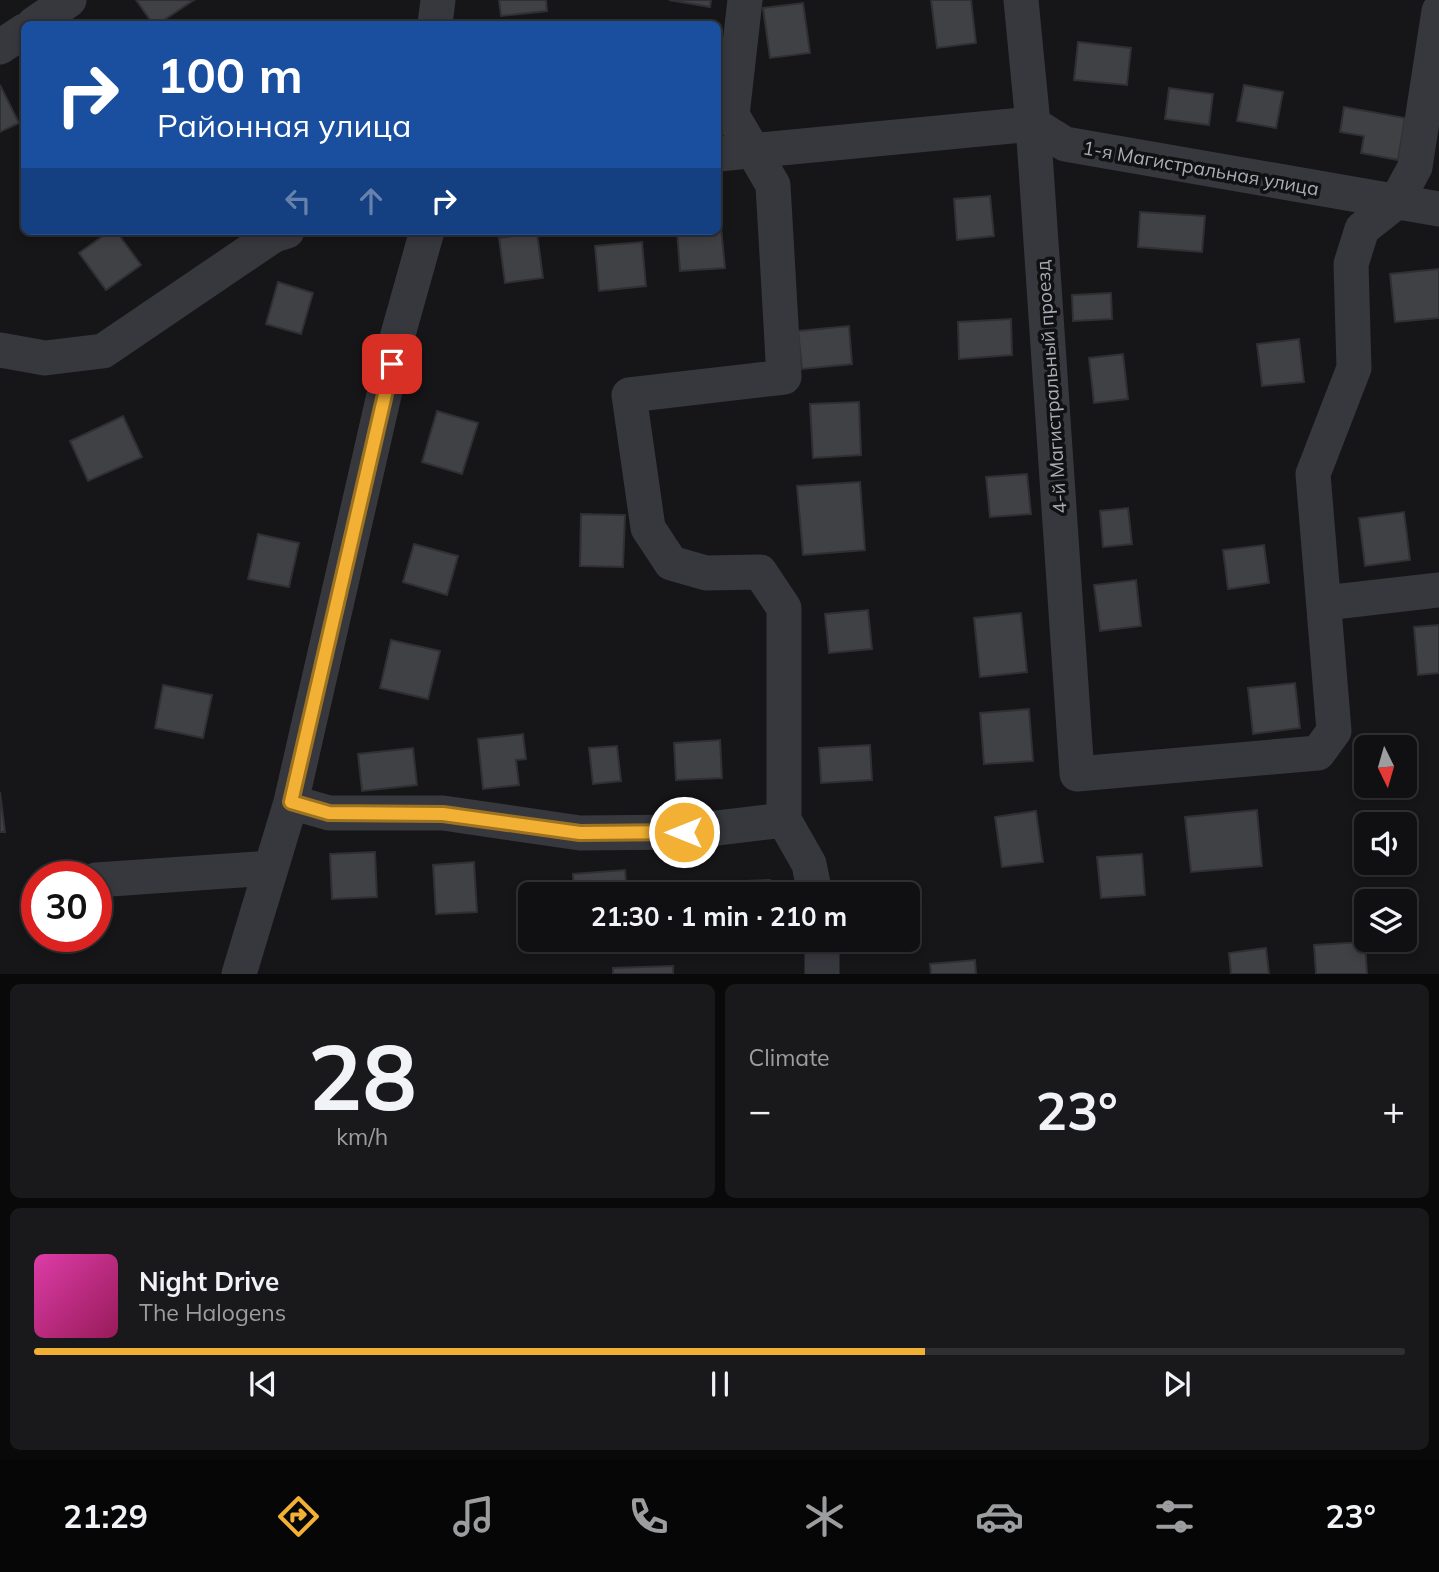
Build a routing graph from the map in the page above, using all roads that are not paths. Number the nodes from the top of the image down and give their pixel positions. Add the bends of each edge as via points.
1 (69, 0) edge
2 (438, 0) edge
3 (745, 0) edge
4 (1021, 0) edge
5 (1439, 11) edge
6 (38, 21) edge
7 (435, 21) edge
8 (21, 34) edge
9 (0, 47) edge
10 (1033, 124) junction
11 (755, 150) junction
12 (721, 153) edge
13 (1396, 202) junction
14 (1439, 209) edge
15 (274, 235) edge
16 (426, 235) edge
17 (0, 350) edge
18 (1439, 590) edge
19 (1325, 603) junction
20 (291, 802) junction
21 (784, 820) junction
22 (271, 868) junction
23 (112, 879) edge
24 (813, 882) edge
25 (822, 952) edge
26 (239, 974) edge
27 (822, 974) edge

1 - 6 street
2 - 7 street
3 - 11 street via 732,115
4 - 10 street, 4-й Магистральный проезд
5 - 13 street via 1415,167
8 - 9 street
10 - 11 street
10 - 13 street, 1-я Магистральная улица via 1065,144
10 - 19 street, 4-й Магистральный проезд via 1077,774 1318,753 1334,731
11 - 12 street
11 - 21 street via 774,186 784,377 629,396 648,528 671,563 706,573 760,572 784,608
13 - 14 street, 1-я Магистральная улица
13 - 19 street via 1362,229 1351,264 1354,368 1313,474
15 - 17 street via 103,351 45,358
16 - 20 street via 397,338
18 - 19 street
20 - 21 street via 329,813 443,814 580,833 684,832
20 - 22 street
21 - 24 street via 809,864
22 - 23 street
22 - 26 street
25 - 27 street

